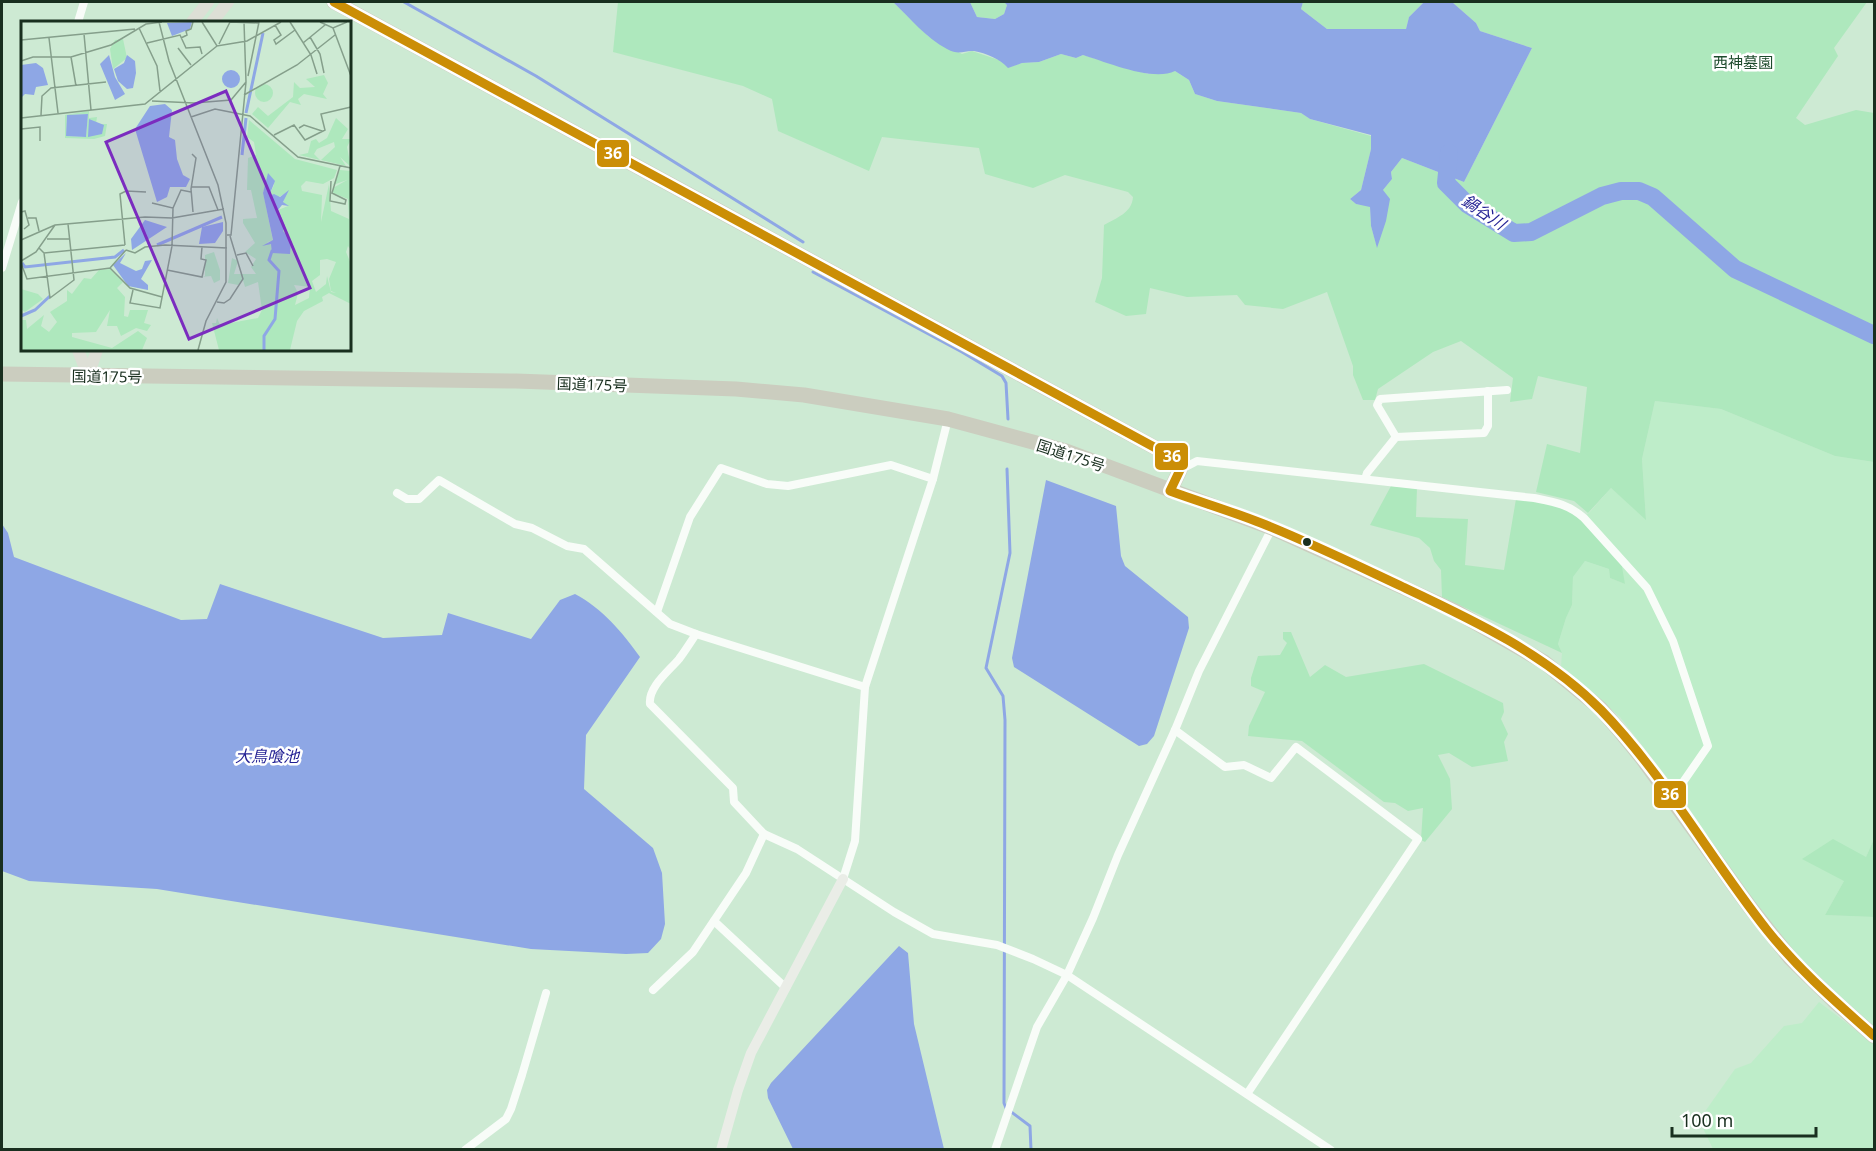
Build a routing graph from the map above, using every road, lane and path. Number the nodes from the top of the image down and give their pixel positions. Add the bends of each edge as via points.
1 (84, 2) edge
2 (208, 2) edge
3 (228, 2) edge
4 (334, 2) edge
5 (78, 21) edge
6 (193, 21) edge
7 (213, 21) edge
8 (21, 205) edge
9 (2, 268) edge
10 (78, 351) edge
11 (97, 351) edge
12 (2, 374) edge
13 (88, 376) junction
14 (1507, 390) dead end
15 (1488, 391) junction
16 (948, 419) junction
17 (1396, 437) junction
18 (1180, 470) junction
19 (933, 478) junction
20 (1365, 479) junction
21 (1170, 491) junction
22 (397, 493) dead end
23 (1272, 528) junction
24 (657, 612) junction
25 (696, 634) junction
26 (865, 687) junction
27 (1175, 730) junction
28 (1672, 798) junction
29 (764, 834) junction
30 (843, 879) junction
31 (714, 921) junction
32 (1067, 975) junction
33 (786, 988) junction
34 (653, 990) dead end
35 (546, 993) dead end
36 (1875, 1036) edge
37 (1246, 1094) junction
38 (465, 1149) edge
39 (721, 1149) edge
40 (995, 1149) edge
41 (1330, 1149) edge

1 - 5 street
2 - 6 main road
3 - 7 main road
4 - 18 highway via 1176,459
8 - 9 street
10 - 13 main road
11 - 13 main road
12 - 13 highway, 国道175号
13 - 16 highway, 国道175号 via 516,381 736,389 804,395
14 - 15 street
15 - 17 street via 1488,426 1484,433
15 - 17 street via 1380,399 1377,405
16 - 19 street
16 - 21 highway, 国道175号 via 1066,451
17 - 20 street
18 - 20 street via 1197,461
18 - 21 highway
19 - 24 street via 891,465 788,486 767,484 721,468 690,517
19 - 26 street
20 - 28 street via 1534,498 1559,503 1584,518 1647,588 1673,640 1708,746
21 - 23 highway, 国道175号
22 - 24 street via 407,499 419,499 439,480 515,524 584,549
23 - 27 street via 1199,671
23 - 28 highway, 国道175号 via 1455,611 1544,662 1600,708
24 - 25 street via 669,624
25 - 26 street
25 - 29 street via 660,679 650,704 732,788 734,802
26 - 30 street via 855,841
27 - 32 street
27 - 37 street via 1224,767 1244,765 1271,778 1296,747 1418,839
28 - 36 highway, 国道175号 via 1791,959
29 - 30 street via 797,849
29 - 31 street via 746,873
30 - 32 street via 933,934 997,945
30 - 33 street
31 - 33 street
31 - 34 street via 693,952
32 - 37 street
32 - 40 street via 1037,1027
33 - 39 street via 751,1053
35 - 38 street via 506,1119
37 - 41 street

